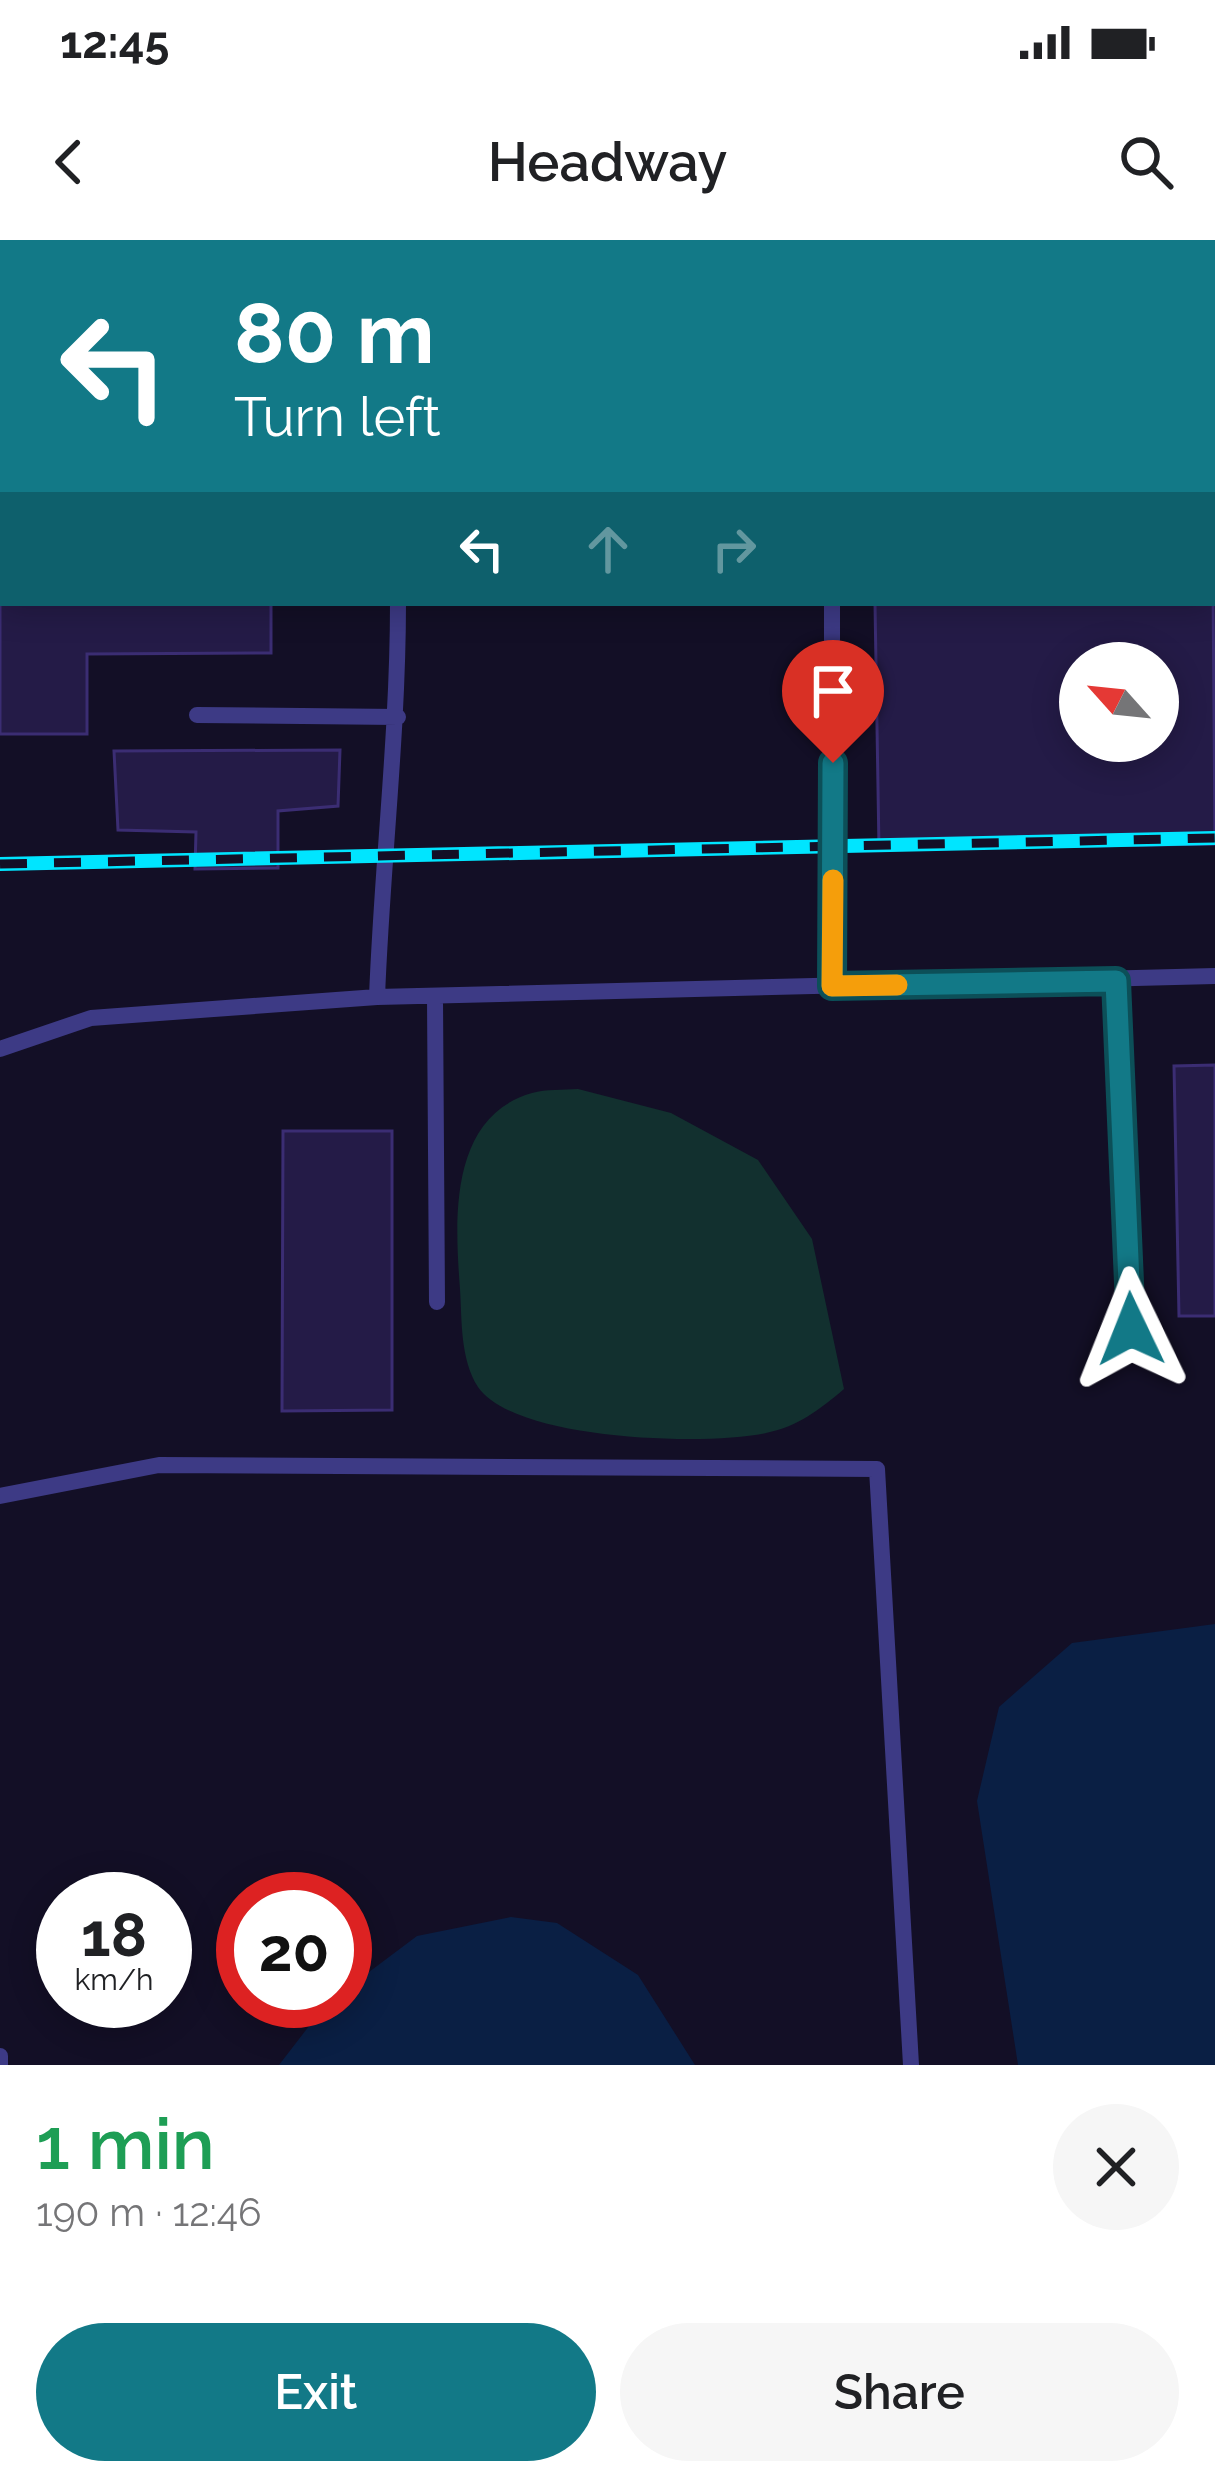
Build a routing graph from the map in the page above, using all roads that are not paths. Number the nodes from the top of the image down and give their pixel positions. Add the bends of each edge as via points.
1 (398, 606) edge
2 (832, 606) edge
3 (197, 716) dead end
4 (398, 717) junction
5 (1215, 976) edge
6 (1116, 981) junction
7 (832, 986) junction
8 (376, 998) junction
9 (435, 999) junction
10 (0, 1048) edge
11 (437, 1302) dead end
12 (1131, 1329) dead end
13 (0, 1496) edge
14 (0, 2056) edge
15 (0, 2065) edge
16 (911, 2065) edge

1 - 4 lane
2 - 7 lane
3 - 4 lane
4 - 8 lane
5 - 6 lane
6 - 7 lane
6 - 12 lane
7 - 9 lane
8 - 9 lane
8 - 10 lane via 91,1018
9 - 11 lane
13 - 16 lane via 159,1466 877,1469
14 - 15 lane

